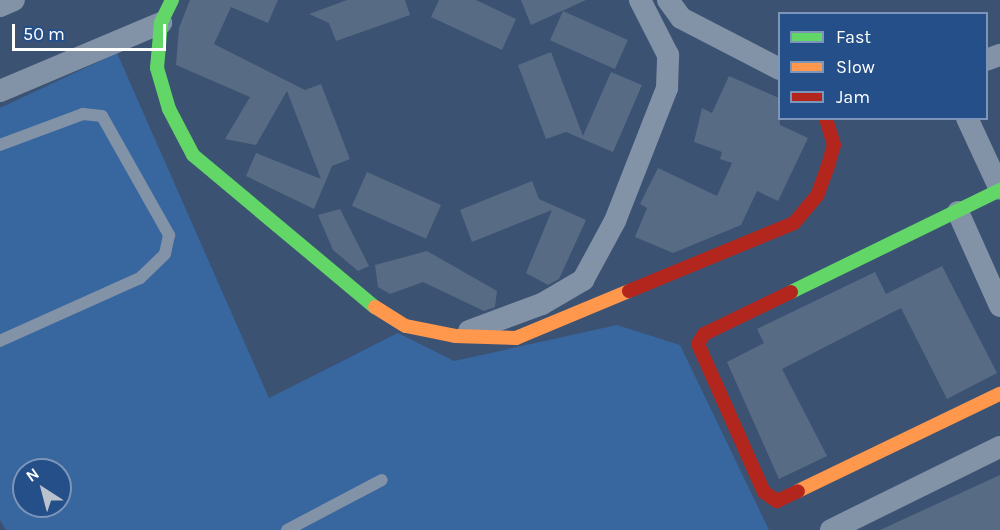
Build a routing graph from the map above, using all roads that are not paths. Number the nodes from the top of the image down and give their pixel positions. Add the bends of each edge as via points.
1 (14, 0) edge
2 (172, 0) edge
3 (640, 0) edge
4 (668, 0) edge
5 (0, 6) edge
6 (161, 23) junction
7 (778, 68) edge
8 (0, 92) edge
9 (827, 120) edge
10 (968, 120) edge
11 (0, 145) edge
12 (1000, 189) edge
13 (958, 212) junction
14 (1000, 306) edge
15 (455, 336) junction
16 (0, 341) edge
17 (1000, 394) edge
18 (1000, 447) edge
19 (382, 480) dead end
20 (287, 530) edge
21 (831, 530) edge

1 - 5 street
2 - 6 street
3 - 15 street via 668,55 667,88 615,221 583,280 542,304
4 - 7 street via 681,18
6 - 8 street
6 - 15 street via 157,68 169,109 193,154 359,297 406,326
9 - 15 street via 834,145 827,169 817,196 794,223 516,338
10 - 12 street
11 - 16 lane via 83,114 102,116 169,235 165,254 140,278
12 - 13 street
13 - 14 street
13 - 17 street via 704,334 698,344 764,492 777,501
18 - 21 street
19 - 20 lane

